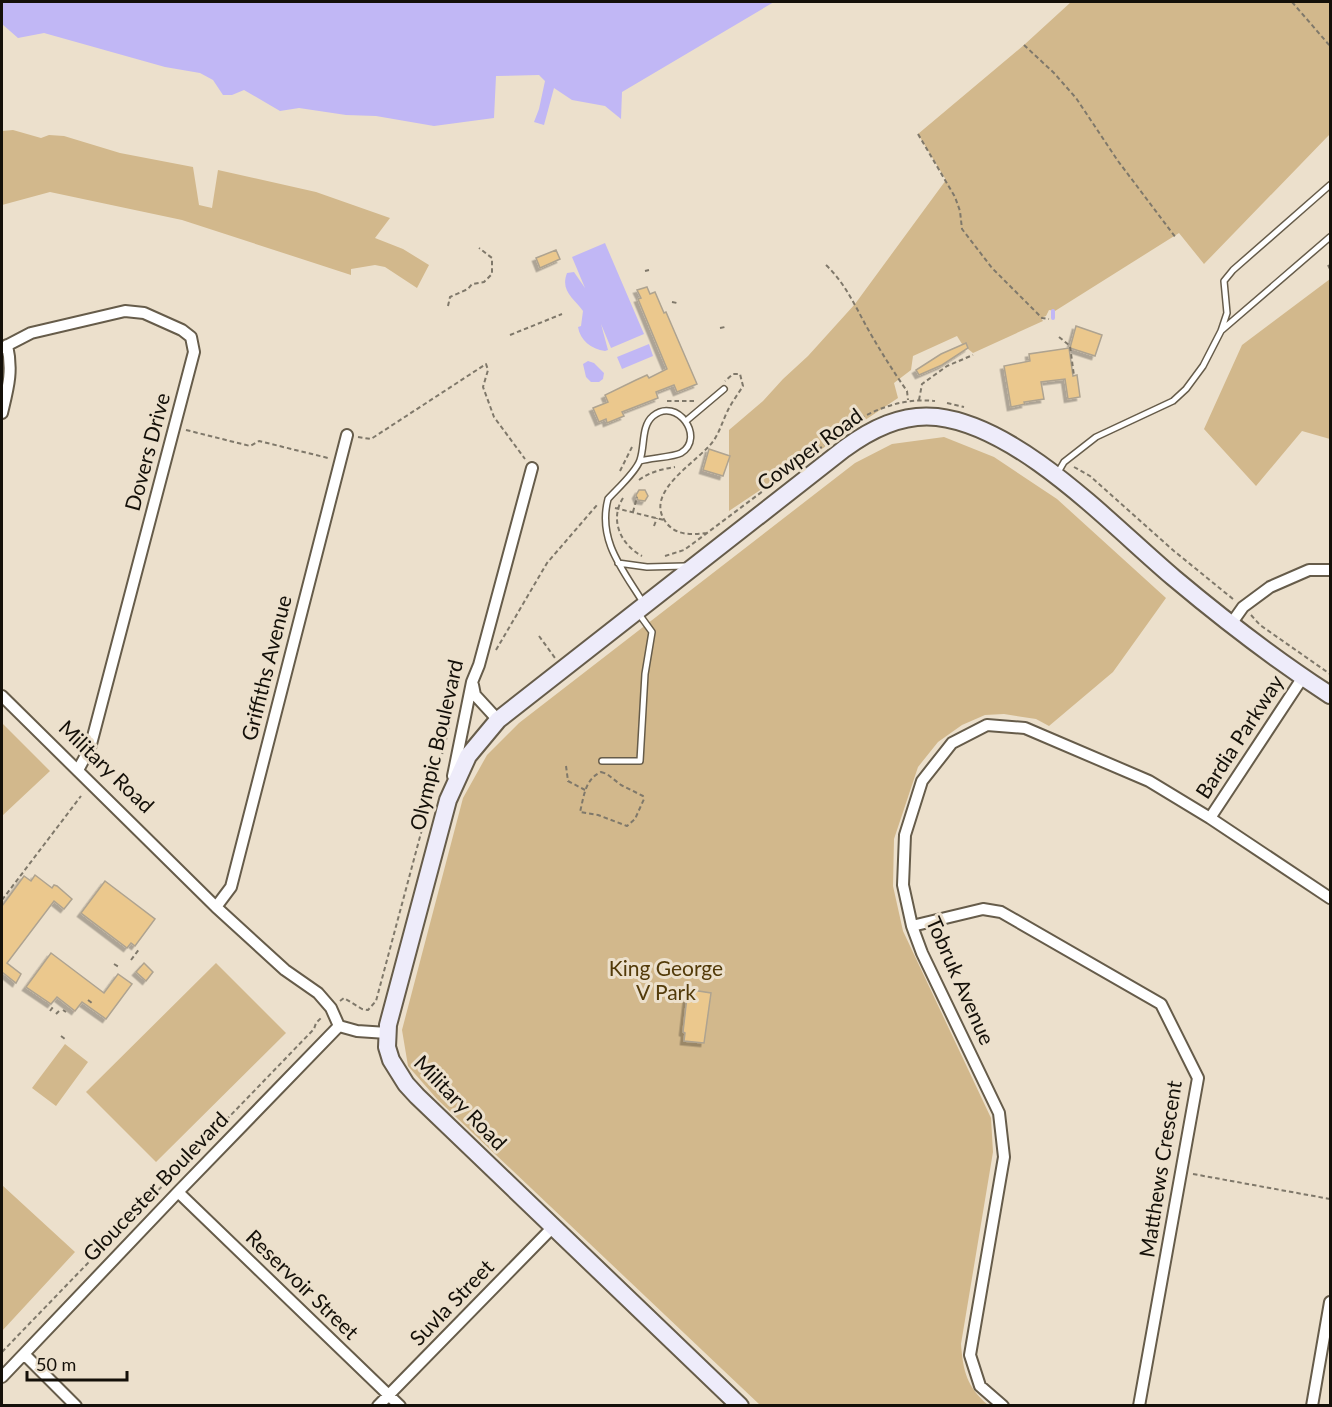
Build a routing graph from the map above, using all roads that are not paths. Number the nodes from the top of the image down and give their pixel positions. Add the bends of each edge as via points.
1 (1330, 185) edge
2 (1330, 237) edge
3 (1221, 331) junction
4 (4, 346) edge
5 (724, 389) dead end
6 (2, 413) edge
7 (686, 421) junction
8 (347, 435) road end
9 (640, 460) junction
10 (532, 468) road end
11 (1056, 476) junction
12 (618, 563) junction
13 (696, 566) junction
14 (1330, 570) edge
15 (641, 608) junction
16 (1231, 624) junction
17 (1303, 677) junction
18 (472, 682) junction
19 (2, 696) edge
20 (1330, 696) edge
21 (498, 720) junction
22 (602, 761) dead end
23 (78, 770) junction
24 (448, 800) junction
25 (1210, 818) junction
26 (1330, 898) edge
27 (216, 906) junction
28 (912, 926) junction
29 (339, 1026) junction
30 (387, 1033) junction
31 (178, 1192) junction
32 (553, 1227) junction
33 (1330, 1302) edge
34 (24, 1354) junction
35 (2, 1377) edge
36 (389, 1395) junction
37 (76, 1406) edge
38 (378, 1406) edge
39 (400, 1406) edge
40 (740, 1406) edge
41 (1003, 1406) edge
42 (1139, 1406) edge
43 (1312, 1406) edge

1 - 3 lane via 1224,281 1227,313
2 - 3 lane
3 - 11 lane via 1203,366 1173,401 1096,437 1064,462
4 - 6 street via 10,358 10,379
4 - 23 street, Dovers Drive via 31,333 125,311 144,313 182,330 191,337 194,352 90,748
5 - 7 lane
7 - 9 lane via 690,438 682,453
7 - 9 lane via 672,412 652,416
8 - 27 street, Griffiths Avenue via 231,887
9 - 12 lane via 606,507 609,548
10 - 18 street, Olympic Boulevard
11 - 13 main road, Cowper Road via 970,425 935,417 899,420 883,425 844,449
11 - 16 main road, Cowper Road
12 - 13 lane
12 - 15 lane
13 - 15 main road, Cowper Road
14 - 16 street via 1309,570 1270,586 1243,607
15 - 21 main road, Cowper Road
15 - 22 lane via 652,632 645,674 640,761
16 - 17 main road, Cowper Road
17 - 20 main road, Cowper Road
17 - 25 street, Bardia Parkway
18 - 21 street via 475,695
18 - 24 street, Olympic Boulevard
19 - 23 street, Military Road
21 - 24 main road, Cowper Road via 468,756
23 - 27 street, Military Road
24 - 30 main road, Olympic Boulevard
25 - 26 street, Tobruk Avenue
25 - 28 street, Tobruk Avenue via 1149,781 1025,729 987,725 952,743 922,781 905,835 903,885
27 - 29 street, Military Road via 285,970 318,993
28 - 41 street, Tobruk Avenue via 999,1113 1004,1157 970,1355 980,1386
28 - 42 street, Matthews Crescent via 983,909 1001,912 1161,1004 1198,1078
29 - 30 street
29 - 31 street, Gloucester Boulevard
30 - 32 main road, Military Road via 391,1060 406,1084
31 - 34 street, Gloucester Boulevard
31 - 36 street, Reservoir Street
32 - 36 street, Suvla Street
32 - 40 main road, Military Road
33 - 43 street
34 - 35 street, Gloucester Boulevard
34 - 37 street
36 - 38 street, Suvla Street
36 - 39 street, Reservoir Street

